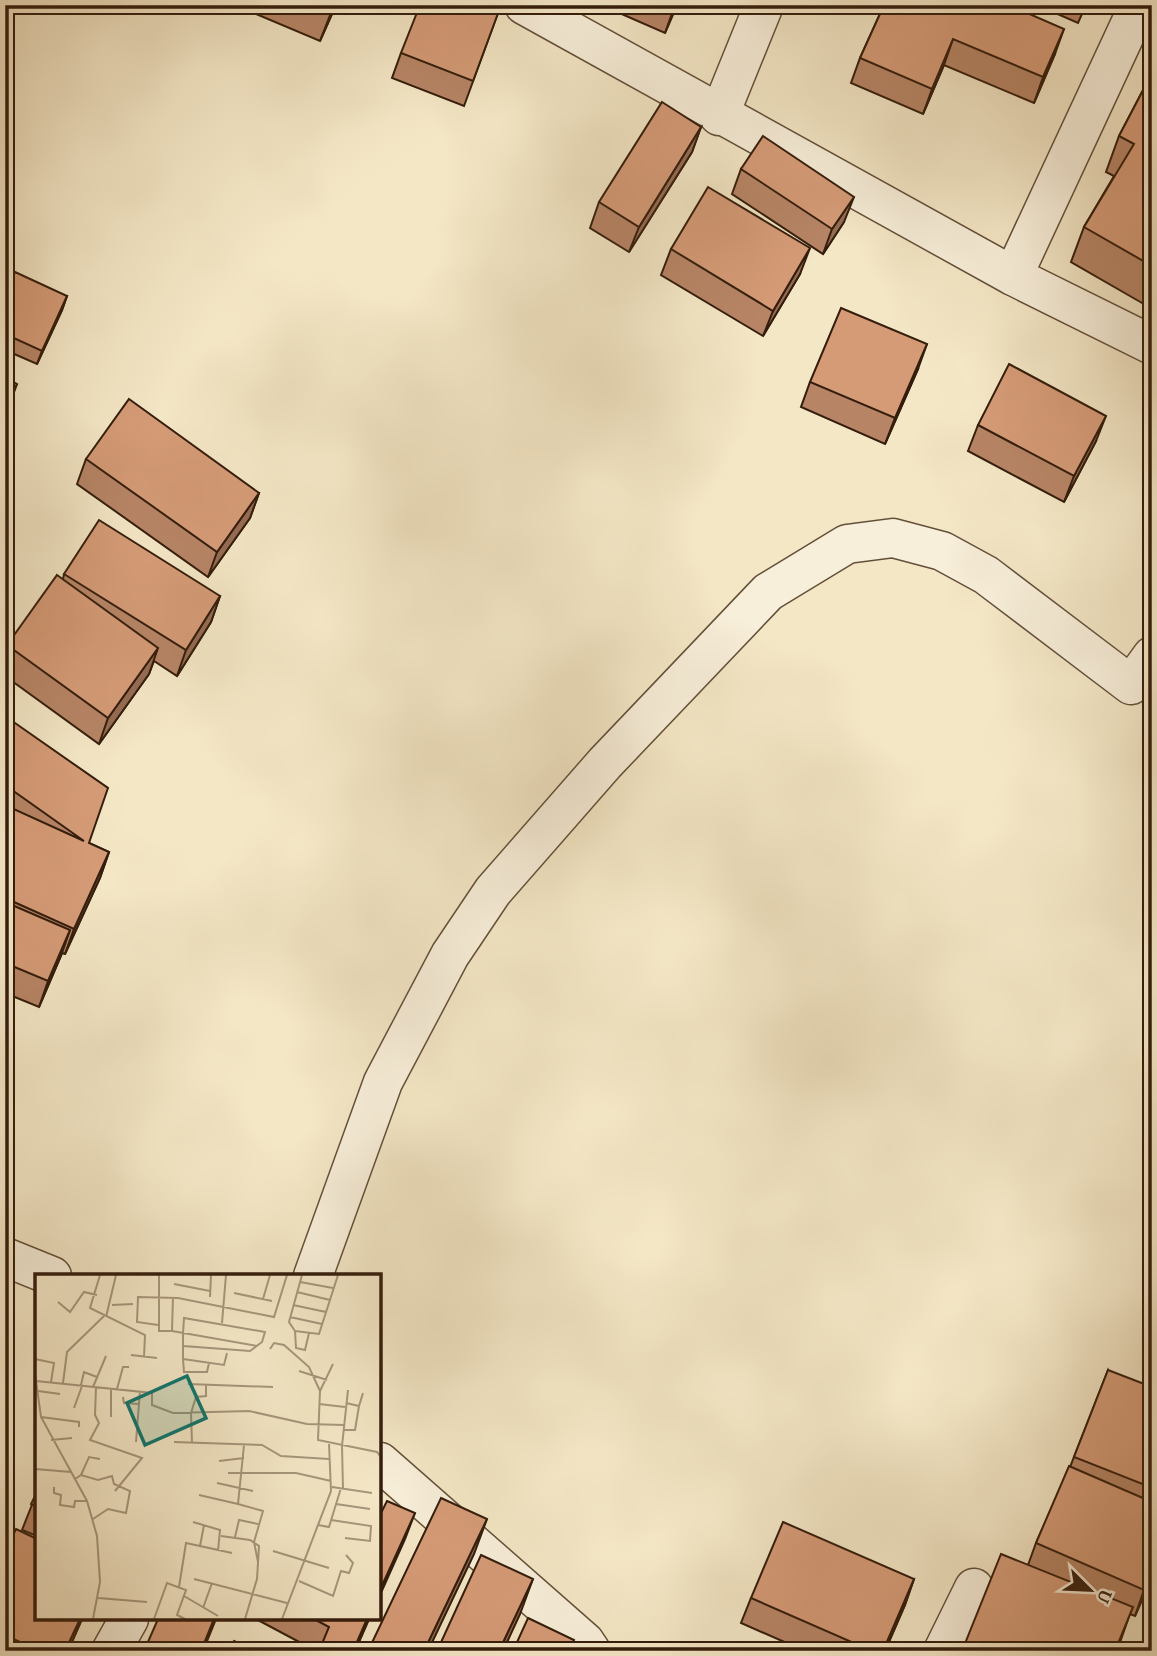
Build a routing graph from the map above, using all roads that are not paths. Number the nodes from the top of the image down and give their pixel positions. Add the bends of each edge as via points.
1 (524, 5) edge
2 (764, 5) edge
3 (1139, 5) edge
4 (719, 116) junction
5 (1013, 276) junction
6 (1152, 345) edge
7 (1152, 656) edge
8 (5, 1257) edge
9 (47, 1274) edge
10 (314, 1274) edge
11 (382, 1464) edge
12 (974, 1588) dead end
13 (128, 1621) edge
14 (111, 1651) edge
15 (591, 1651) edge
16 (943, 1651) edge

1 - 4 street
2 - 4 street
3 - 5 street
4 - 5 street
5 - 6 street
7 - 10 street via 1131,685 986,575 942,551 893,538 847,544 768,592 605,763 493,891 450,955 383,1082
8 - 9 street
11 - 15 street
12 - 16 street
13 - 14 street

